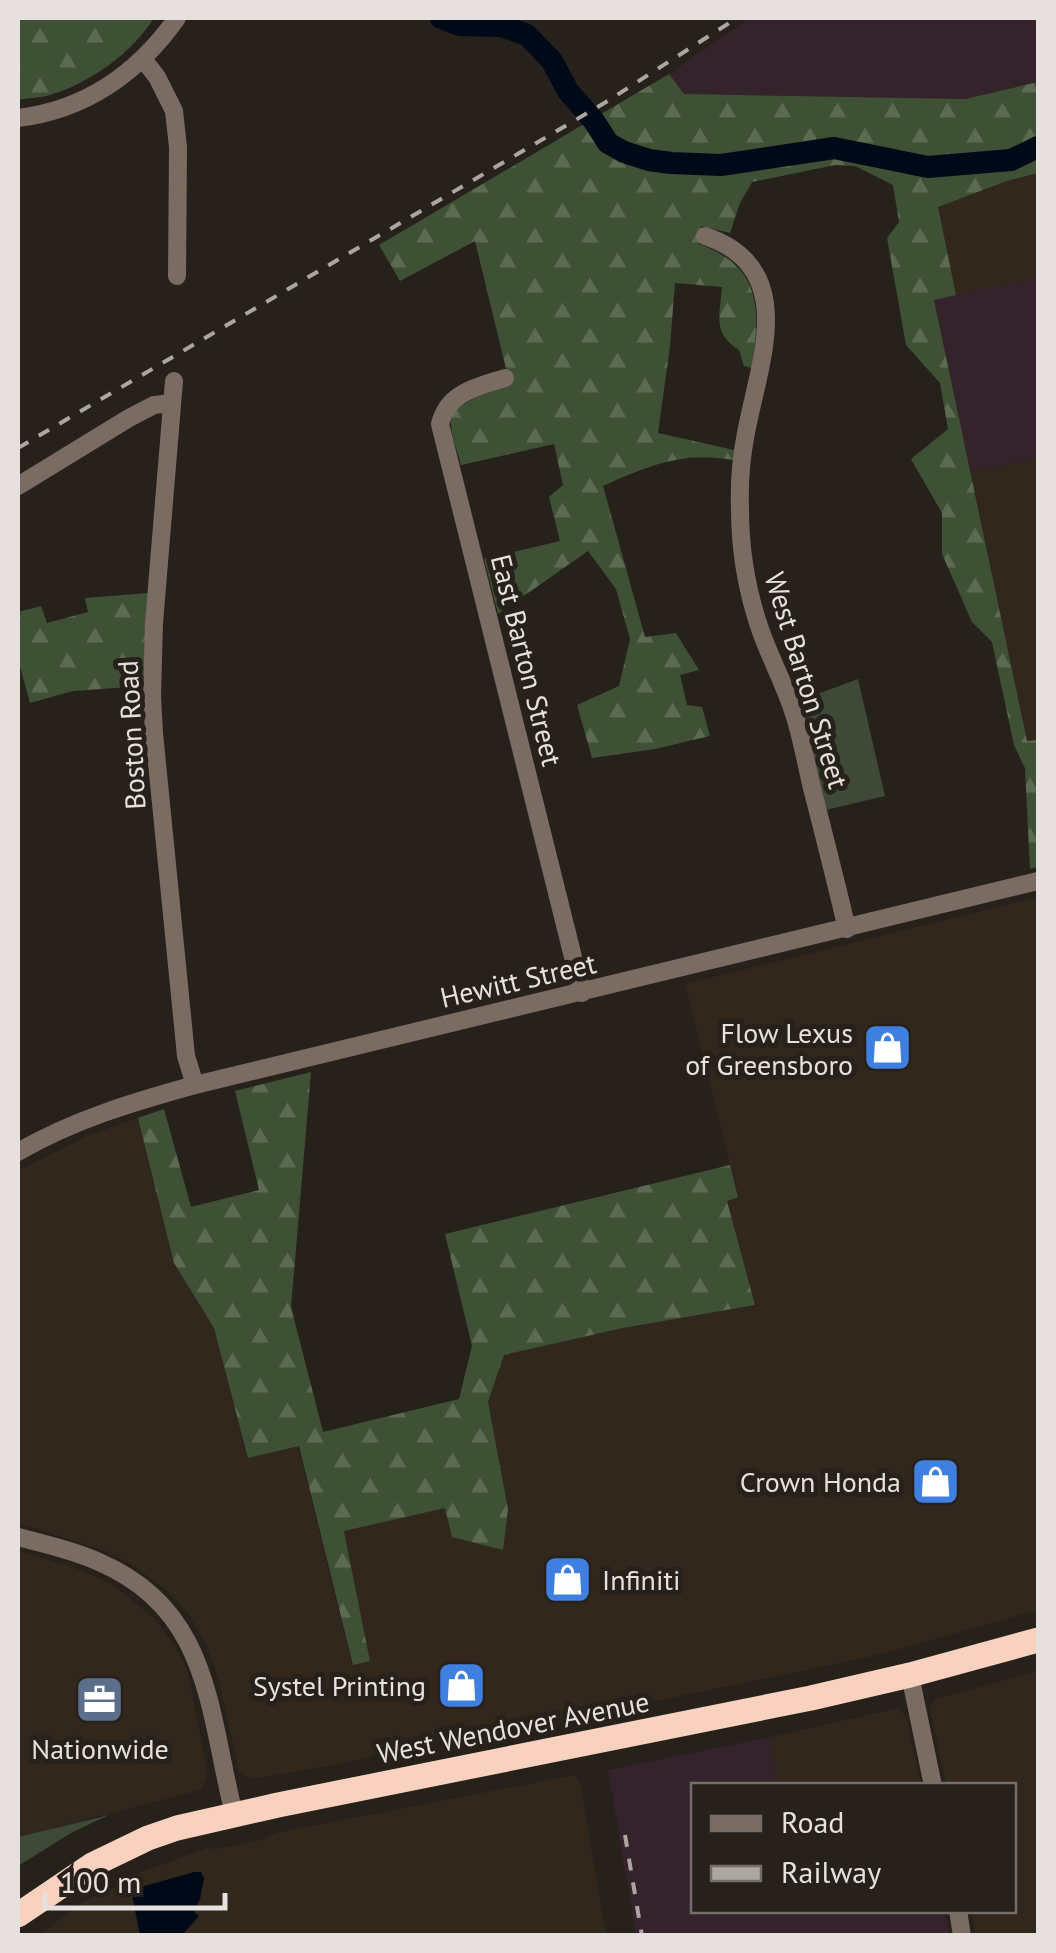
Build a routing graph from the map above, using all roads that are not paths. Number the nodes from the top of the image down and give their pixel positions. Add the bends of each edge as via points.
1 (177, 18) edge
2 (142, 60) junction
3 (18, 118) edge
4 (704, 236) dead end
5 (177, 276) dead end
6 (505, 378) dead end
7 (174, 381) dead end
8 (172, 403) junction
9 (18, 486) edge
10 (1038, 881) edge
11 (847, 929) junction
12 (582, 993) junction
13 (195, 1085) junction
14 (18, 1152) edge
15 (18, 1537) edge
16 (1038, 1640) edge
17 (910, 1675) junction
18 (932, 1783) edge
19 (234, 1814) junction
20 (18, 1915) edge

1 - 2 street
2 - 3 street via 76,104
2 - 5 street via 174,110
4 - 11 street, West Barton Street via 744,258 766,302 743,452 744,561 760,628 800,734
6 - 12 street, East Barton Street via 457,396 440,424
7 - 8 street, Boston Road
8 - 9 street via 129,418
8 - 13 street, Boston Road via 152,700 186,1056
10 - 11 street, Hewitt Street
11 - 12 street, Hewitt Street
12 - 13 street, Hewitt Street
13 - 14 street, Hewitt Street via 116,1107
15 - 19 street via 97,1561 129,1577 169,1611 202,1670
16 - 17 highway, West Wendover Avenue
17 - 18 street
17 - 19 highway, West Wendover Avenue
19 - 20 highway, West Wendover Avenue via 117,1852

